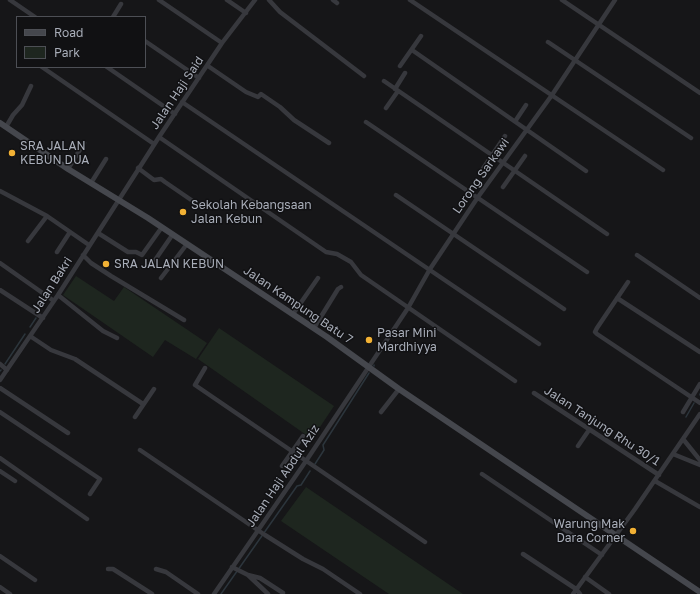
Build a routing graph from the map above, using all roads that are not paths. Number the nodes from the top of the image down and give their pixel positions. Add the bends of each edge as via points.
1 (10, 0) edge
2 (159, 0) edge
3 (227, 0) edge
4 (255, 0) edge
5 (269, 0) edge
6 (410, 0) edge
7 (562, 0) edge
8 (615, 0) edge
9 (121, 4) dead end
10 (246, 13) junction
11 (34, 16) edge
12 (114, 16) edge
13 (599, 25) junction
14 (422, 36) dead end
15 (146, 42) edge
16 (548, 42) dead end
17 (222, 43) junction
18 (412, 50) junction
19 (575, 61) junction
20 (208, 66) junction
21 (400, 66) dead end
22 (43, 68) edge
23 (108, 68) edge
24 (405, 73) dead end
25 (364, 76) dead end
26 (200, 78) junction
27 (384, 81) dead end
28 (31, 86) dead end
29 (396, 90) junction
30 (700, 93) edge
31 (552, 95) junction
32 (182, 102) junction
33 (526, 105) dead end
34 (386, 108) dead end
35 (174, 114) junction
36 (666, 114) dead end
37 (662, 119) junction
38 (516, 120) junction
39 (366, 122) dead end
40 (0, 123) edge
41 (6, 127) junction
42 (527, 128) junction
43 (505, 136) dead end
44 (159, 137) junction
45 (691, 138) dead end
46 (84, 143) dead end
47 (329, 143) dead end
48 (154, 144) junction
49 (492, 155) junction
50 (525, 156) dead end
51 (106, 159) dead end
52 (502, 163) junction
53 (138, 168) junction
54 (68, 169) junction
55 (663, 170) dead end
56 (514, 171) junction
57 (586, 171) dead end
58 (480, 173) dead end
59 (91, 183) junction
60 (503, 187) dead end
61 (0, 191) edge
62 (396, 195) dead end
63 (478, 197) junction
64 (120, 200) junction
65 (200, 206) dead end
66 (47, 216) junction
67 (162, 227) junction
68 (70, 232) junction
69 (98, 233) junction
70 (454, 233) junction
71 (173, 234) junction
72 (608, 234) dead end
73 (28, 241) dead end
74 (187, 244) junction
75 (89, 245) junction
76 (57, 252) dead end
77 (83, 255) junction
78 (637, 255) dead end
79 (0, 263) edge
80 (153, 263) dead end
81 (430, 269) junction
82 (587, 272) dead end
83 (161, 278) dead end
84 (318, 278) dead end
85 (628, 282) dead end
86 (341, 287) dead end
87 (0, 290) edge
88 (58, 295) junction
89 (617, 298) junction
90 (700, 298) edge
91 (54, 301) junction
92 (408, 308) junction
93 (564, 309) dead end
94 (293, 314) junction
95 (43, 318) junction
96 (184, 320) dead end
97 (314, 328) junction
98 (30, 336) junction
99 (117, 338) dead end
100 (539, 344) dead end
101 (700, 352) edge
102 (0, 364) edge
103 (368, 367) junction
104 (205, 368) dead end
105 (7, 370) junction
106 (0, 380) edge
107 (515, 381) dead end
108 (700, 384) edge
109 (0, 388) edge
110 (154, 389) dead end
111 (399, 389) junction
112 (534, 393) dead end
113 (691, 398) junction
114 (143, 404) junction
115 (700, 404) edge
116 (0, 412) edge
117 (382, 412) dead end
118 (683, 412) dead end
119 (700, 414) edge
120 (135, 418) dead end
121 (588, 430) junction
122 (68, 433) dead end
123 (303, 436) dead end
124 (683, 439) junction
125 (578, 446) dead end
126 (140, 450) dead end
127 (292, 451) junction
128 (672, 454) junction
129 (0, 458) edge
130 (700, 460) edge
131 (306, 461) junction
132 (700, 465) edge
133 (282, 466) dead end
134 (0, 471) edge
135 (482, 474) dead end
136 (659, 475) junction
137 (15, 480) dead end
138 (655, 481) junction
139 (90, 494) dead end
140 (700, 508) edge
141 (87, 519) dead end
142 (260, 531) junction
143 (617, 534) junction
144 (425, 542) dead end
145 (523, 554) dead end
146 (602, 554) junction
147 (0, 556) edge
148 (234, 567) junction
149 (108, 569) dead end
150 (156, 569) dead end
151 (248, 575) junction
152 (585, 577) junction
153 (35, 580) dead end
154 (0, 587) edge
155 (575, 592) edge
156 (700, 592) edge
157 (283, 593) edge
158 (10, 594) edge
159 (152, 594) edge
160 (198, 594) edge
161 (214, 594) edge
162 (268, 594) edge
163 (360, 594) edge
164 (580, 594) edge
165 (610, 594) edge

1 - 11 street
2 - 17 street
3 - 10 street
4 - 10 street, Jalan Haji Said
5 - 25 street via 280,12
6 - 31 street
7 - 13 street
8 - 13 street, Lorong Sarkawi
9 - 12 street
10 - 17 street, Jalan Haji Said
13 - 19 street, Lorong Sarkawi
13 - 30 street
14 - 18 street
15 - 26 street
16 - 19 street
17 - 20 street, Jalan Haji Said
18 - 21 street
18 - 38 street
19 - 31 street, Lorong Sarkawi
19 - 37 street
20 - 26 street, Jalan Haji Said
20 - 47 street via 246,92 258,97 262,94 280,106 294,120
22 - 48 street
23 - 35 street
24 - 29 street
26 - 32 street, Jalan Haji Said
27 - 29 street
28 - 41 street via 22,105
29 - 34 street
29 - 49 street
31 - 42 street, Lorong Sarkawi
31 - 55 street
32 - 35 street, Jalan Haji Said
32 - 81 street
33 - 38 street
35 - 44 street, Jalan Haji Said
36 - 37 street
37 - 45 street
38 - 42 street
39 - 63 street
40 - 41 street, Jalan Kampung Batu 7
41 - 54 street, Jalan Kampung Batu 7
42 - 52 street, Lorong Sarkawi
42 - 57 street
43 - 49 street
44 - 48 street, Jalan Haji Said
44 - 92 street via 326,252 351,262 361,274
46 - 54 street
48 - 53 street, Jalan Haji Said
49 - 52 street
49 - 58 street
50 - 56 street
51 - 59 street
52 - 56 street
52 - 63 street, Lorong Sarkawi
53 - 64 street, Jalan Haji Said
53 - 65 street via 154,180 161,179 166,182
54 - 59 street, Jalan Kampung Batu 7
56 - 60 street
56 - 72 street
59 - 64 street, Jalan Kampung Batu 7
61 - 66 street
62 - 70 street
63 - 70 street, Lorong Sarkawi
63 - 82 street
64 - 67 street, Jalan Kampung Batu 7
64 - 69 street, Jalan Bakri
66 - 68 street
66 - 73 street
67 - 69 street via 142,255 128,252
67 - 71 street, Jalan Kampung Batu 7
68 - 75 street
68 - 76 street
69 - 75 street, Jalan Bakri
70 - 81 street, Lorong Sarkawi
70 - 93 street
71 - 74 street, Jalan Kampung Batu 7
71 - 80 street
74 - 83 street
74 - 94 street, Jalan Kampung Batu 7
75 - 77 street, Jalan Bakri
77 - 88 street, Jalan Bakri
77 - 96 street via 111,276
78 - 90 street
79 - 91 street
81 - 92 street, Lorong Sarkawi
81 - 100 street
84 - 94 street
85 - 89 street
86 - 97 street
87 - 95 street
88 - 91 street, Jalan Bakri
88 - 99 street via 103,331
89 - 101 street
89 - 113 street via 595,332
91 - 95 street, Jalan Bakri
92 - 103 street, Lorong Sarkawi
92 - 107 street
94 - 97 street, Jalan Kampung Batu 7
95 - 98 street, Jalan Bakri
97 - 103 street, Jalan Kampung Batu 7
98 - 105 street, Jalan Bakri
98 - 114 street via 51,350 75,359
102 - 105 street
103 - 111 street, Jalan Kampung Batu 7
103 - 131 street, Jalan Haji Abdul Aziz
104 - 127 street via 194,385
105 - 106 street, Jalan Bakri
108 - 113 street
109 - 122 street
110 - 114 street
111 - 117 street
111 - 143 street, Jalan Kampung Batu 7
112 - 121 street, Jalan Tanjung Rhu 30/1
113 - 115 street
113 - 118 street
114 - 120 street
116 - 139 street via 100,479
119 - 124 street
121 - 125 street
121 - 136 street, Jalan Tanjung Rhu 30/1
123 - 127 street
124 - 128 street
124 - 130 street
126 - 142 street
127 - 131 street
127 - 133 street
128 - 132 street
128 - 136 street
129 - 141 street
131 - 142 street, Jalan Haji Abdul Aziz
131 - 144 street
134 - 137 street
135 - 146 street
136 - 138 street
138 - 140 street
138 - 143 street
142 - 148 street, Jalan Haji Abdul Aziz
142 - 163 street via 303,559 323,568
143 - 146 street
143 - 156 street, Jalan Kampung Batu 7
145 - 155 street
146 - 152 street
147 - 153 street
148 - 151 street
148 - 161 street, Jalan Haji Abdul Aziz
149 - 159 street via 113,569
150 - 160 street via 166,572
151 - 157 street via 260,578
151 - 162 street
152 - 155 street
152 - 165 street
154 - 158 street
155 - 164 street

